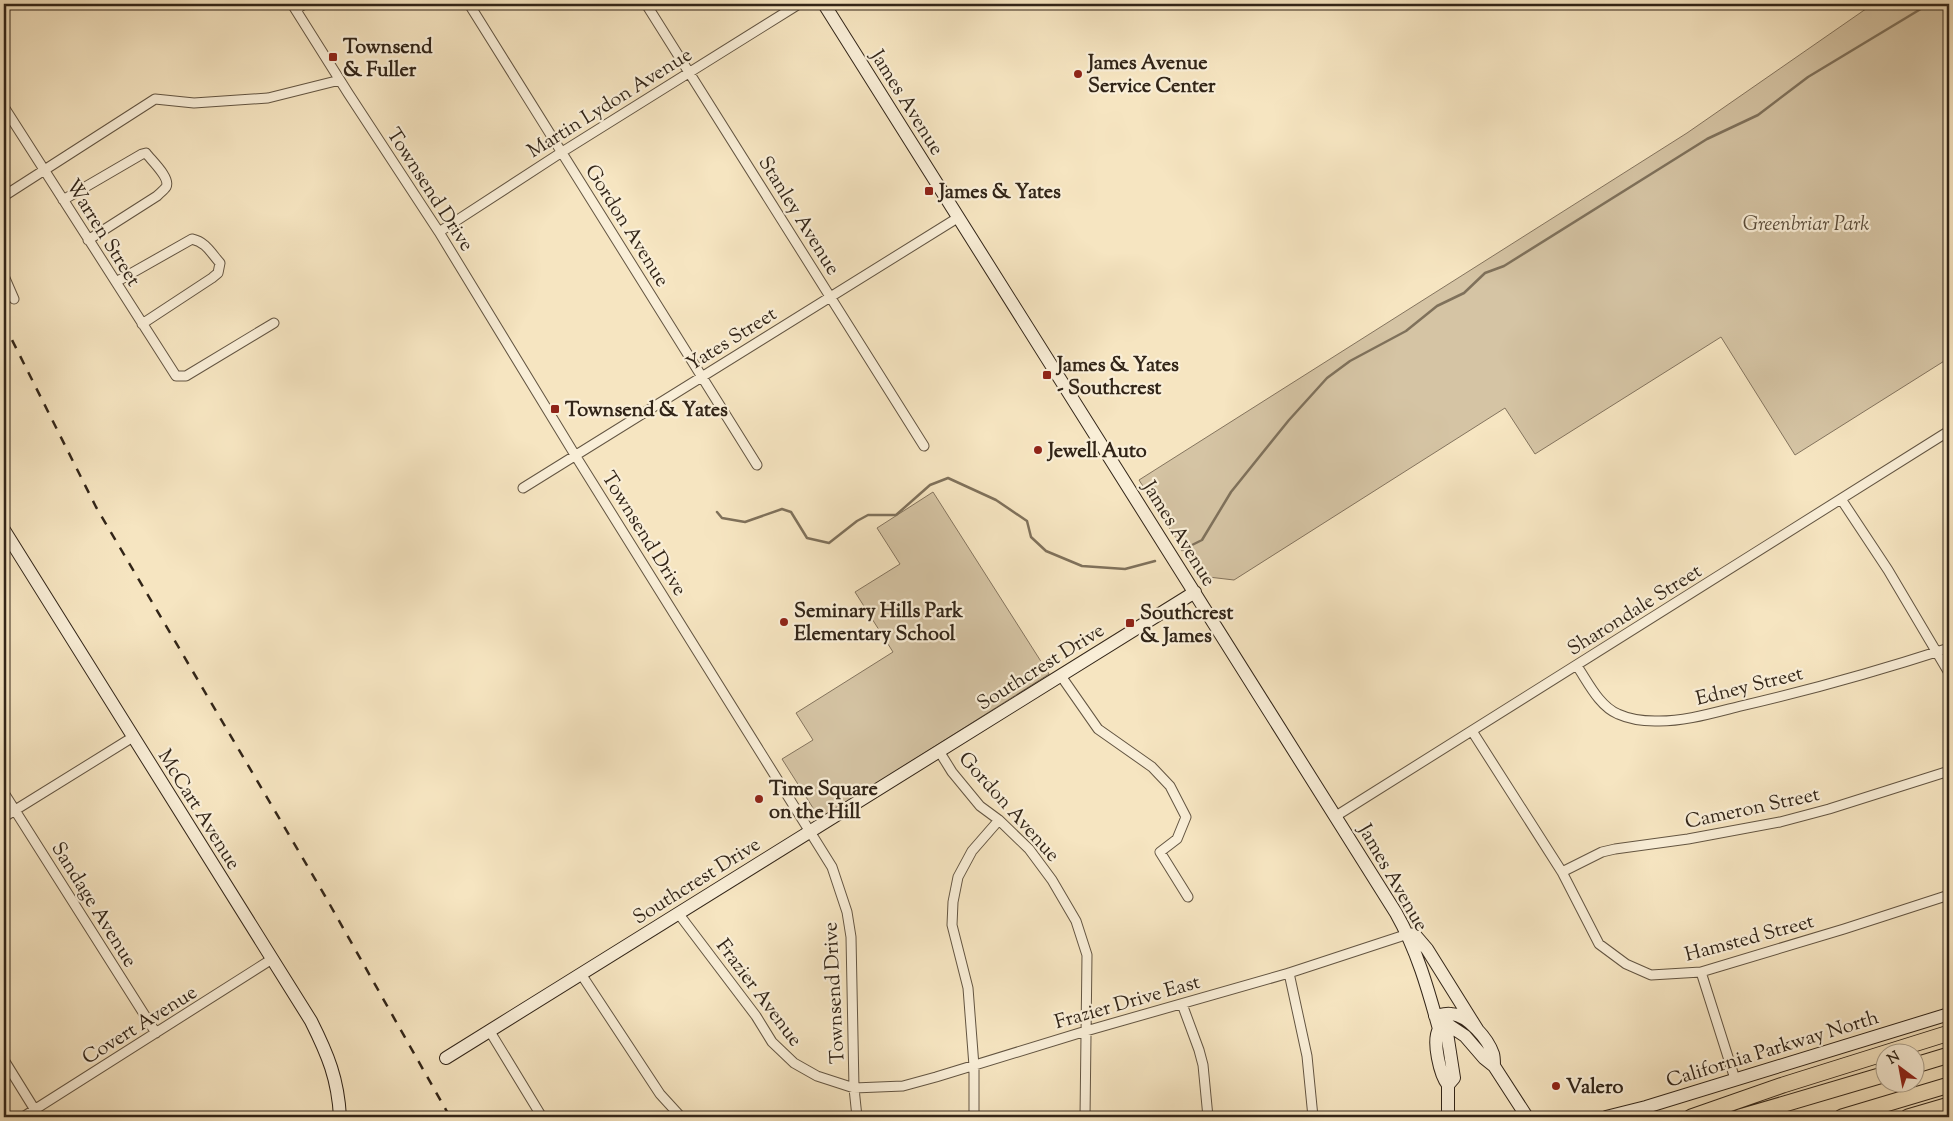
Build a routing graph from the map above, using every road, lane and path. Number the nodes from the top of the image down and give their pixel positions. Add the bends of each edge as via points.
1 (304, 4) edge
2 (470, 4) edge
3 (646, 4) edge
4 (799, 4) edge
5 (824, 4) edge
6 (294, 7) edge
7 (690, 73) junction
8 (340, 80) junction
9 (4, 107) edge
10 (562, 152) junction
11 (44, 170) junction
12 (4, 196) edge
13 (63, 200) junction
14 (958, 217) junction
15 (439, 232) junction
16 (88, 240) junction
17 (4, 276) edge
18 (116, 282) junction
19 (830, 296) junction
20 (14, 299) dead end
21 (274, 323) dead end
22 (142, 324) junction
23 (702, 377) junction
24 (1949, 431) edge
25 (924, 446) dead end
26 (575, 455) junction
27 (757, 465) dead end
28 (523, 488) dead end
29 (1841, 499) junction
30 (4, 530) edge
31 (1195, 592) junction
32 (1949, 648) edge
33 (1938, 652) junction
34 (1577, 666) junction
35 (1949, 672) edge
36 (1061, 676) junction
37 (1472, 731) junction
38 (133, 737) junction
39 (938, 751) junction
40 (1949, 772) edge
41 (4, 793) edge
42 (14, 810) junction
43 (1336, 816) junction
44 (4, 817) edge
45 (999, 820) junction
46 (811, 831) junction
47 (1562, 872) junction
48 (1949, 895) edge
49 (1188, 897) dead end
50 (678, 913) junction
51 (1408, 934) junction
52 (272, 959) junction
53 (1701, 972) junction
54 (1289, 973) junction
55 (580, 974) junction
56 (1182, 1004) junction
57 (1949, 1014) edge
58 (1435, 1016) junction
59 (1477, 1029) junction
60 (489, 1030) junction
61 (1086, 1031) junction
62 (156, 1033) junction
63 (1949, 1033) edge
64 (1949, 1055) edge
65 (446, 1058) dead end
66 (4, 1060) edge
67 (1926, 1062) edge
68 (974, 1066) junction
69 (1494, 1066) junction
70 (1876, 1077) edge
71 (1735, 1079) junction
72 (1949, 1085) edge
73 (854, 1088) junction
74 (1949, 1106) edge
75 (1646, 1107) junction
76 (35, 1110) junction
77 (1448, 1114) edge
78 (23, 1117) edge
79 (340, 1117) edge
80 (542, 1117) edge
81 (681, 1117) edge
82 (857, 1117) edge
83 (974, 1117) edge
84 (1085, 1117) edge
85 (1208, 1117) edge
86 (1313, 1117) edge
87 (1527, 1117) edge
88 (1606, 1117) edge
89 (1628, 1117) edge
90 (1692, 1117) edge
91 (1740, 1117) edge
92 (1842, 1117) edge
93 (1908, 1117) edge

1 - 6 street
2 - 10 street, Gordon Avenue
3 - 7 street, Stanley Avenue
4 - 7 street, Martin Lydon Avenue
5 - 14 main road, James Avenue
6 - 8 street, Townsend Drive
7 - 10 street, Martin Lydon Avenue
7 - 19 street, Stanley Avenue
8 - 11 street via 268,98 194,103 155,99
8 - 15 street, Townsend Drive
9 - 11 street, Warren Street
10 - 15 street, Martin Lydon Avenue
10 - 23 street, Gordon Avenue
11 - 12 street
11 - 13 street, Warren Street
13 - 16 street, Warren Street
13 - 16 street via 142,154 146,153 162,172 167,183 158,196
14 - 19 street, Yates Street
14 - 31 main road, James Avenue
15 - 26 street, Townsend Drive
16 - 18 street, Warren Street
17 - 20 street
18 - 22 street, Warren Street
18 - 22 street via 192,239 207,246 220,262 218,273 212,278
19 - 23 street, Yates Street
19 - 25 street, Stanley Avenue
21 - 22 street, Warren Street via 186,376 176,376
23 - 26 street, Yates Street
23 - 27 street, Gordon Avenue
24 - 29 street, Sharondale Street
26 - 28 street, Yates Street
26 - 46 street, Townsend Drive
29 - 33 street
29 - 34 street, Sharondale Street
30 - 38 main road, McCart Avenue
31 - 36 main road, Southcrest Drive
31 - 43 main road, James Avenue
32 - 33 street, Edney Street
33 - 34 street, Edney Street via 1775,699 1657,722 1610,710
33 - 35 street
34 - 37 street, Sharondale Street
36 - 39 main road, Southcrest Drive
36 - 49 street via 1098,729 1152,767 1170,786 1186,816 1177,840 1160,852
37 - 43 street, Sharondale Street
37 - 47 street, Hamsted Street
38 - 42 street
38 - 52 main road, McCart Avenue
39 - 45 street, Gordon Avenue via 980,806
39 - 46 main road, Southcrest Drive
40 - 47 street, Cameron Street via 1780,822 1615,848
41 - 42 street, Sandage Avenue
42 - 44 street
42 - 62 street, Sandage Avenue
43 - 51 main road, James Avenue
45 - 61 street, Gordon Avenue via 1029,849 1076,920 1086,954
45 - 68 street via 972,851 958,877 953,902 952,925 968,988
46 - 50 main road, Southcrest Drive
46 - 73 street, Townsend Drive via 832,867 847,912 851,937
47 - 53 street, Hamsted Street via 1599,944 1610,953 1651,976
48 - 53 street, Hamsted Street
50 - 55 main road, Southcrest Drive
50 - 73 street, Frazier Avenue via 772,1042 794,1064 817,1076
51 - 54 street, Frazier Drive East
51 - 58 main road, James Avenue
51 - 59 main road via 1415,935 1427,949
52 - 62 street, Covert Avenue
52 - 79 main road, McCart Avenue via 303,1006 330,1060
53 - 71 street
54 - 56 street, Frazier Drive East
54 - 86 street via 1307,1056
55 - 60 main road, Southcrest Drive
55 - 81 street via 660,1094
56 - 61 street, Frazier Drive East
56 - 85 street via 1200,1050
57 - 71 main road, California Parkway North
58 - 59 main road via 1457,1015
58 - 69 main road via 1466,1036
58 - 77 main road, James Avenue via 1442,1077 1448,1085
59 - 69 main road via 1493,1053
60 - 65 main road, Southcrest Drive
60 - 80 street
61 - 68 street, Frazier Drive East
61 - 84 street, Gordon Avenue
62 - 76 street, Covert Avenue
63 - 90 highway
64 - 67 highway
66 - 76 street
68 - 73 street, Frazier Drive East via 903,1086
68 - 83 street
69 - 87 main road
70 - 91 highway
71 - 75 main road, California Parkway North
72 - 92 highway
73 - 82 street, Townsend Drive
74 - 93 highway
75 - 88 main road, California Parkway North
75 - 89 main road
76 - 78 street, Covert Avenue

